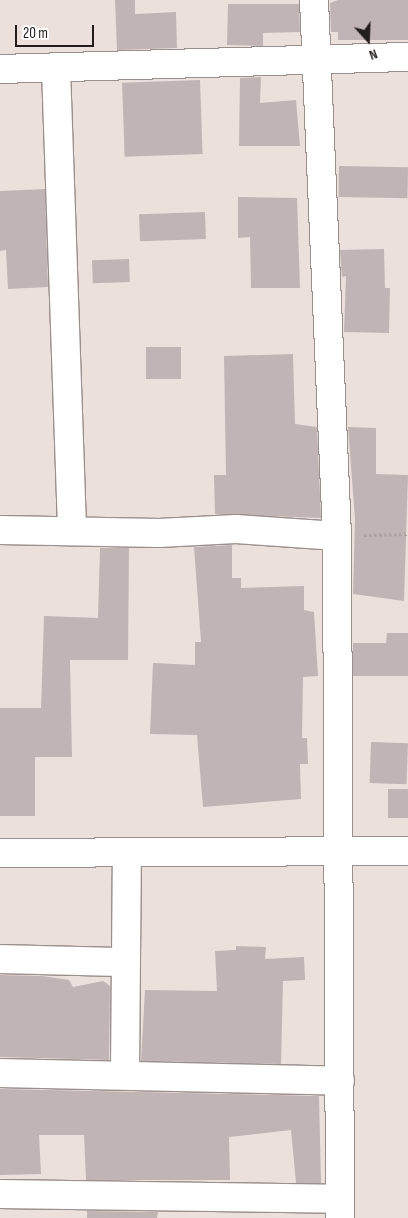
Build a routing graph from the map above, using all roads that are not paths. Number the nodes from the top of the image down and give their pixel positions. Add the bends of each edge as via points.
1 (314, 0) edge
2 (408, 57) edge
3 (313, 58) junction
4 (0, 69) edge
5 (56, 69) junction
6 (0, 530) edge
7 (72, 531) junction
8 (337, 536) junction
9 (408, 851) edge
10 (127, 852) junction
11 (336, 852) junction
12 (0, 853) edge
13 (0, 959) edge
14 (125, 962) junction
15 (0, 1073) edge
16 (125, 1073) junction
17 (340, 1081) junction
18 (0, 1194) edge
19 (340, 1208) edge

1 - 3 street
2 - 3 street
3 - 5 street
3 - 8 street
4 - 5 street
5 - 7 street
6 - 7 street
7 - 8 street via 236,529
8 - 11 street
9 - 11 street
10 - 11 street
10 - 12 street
10 - 14 street
11 - 17 street
13 - 14 street
14 - 16 street
15 - 16 street
16 - 17 street
17 - 19 street
18 - 19 street

